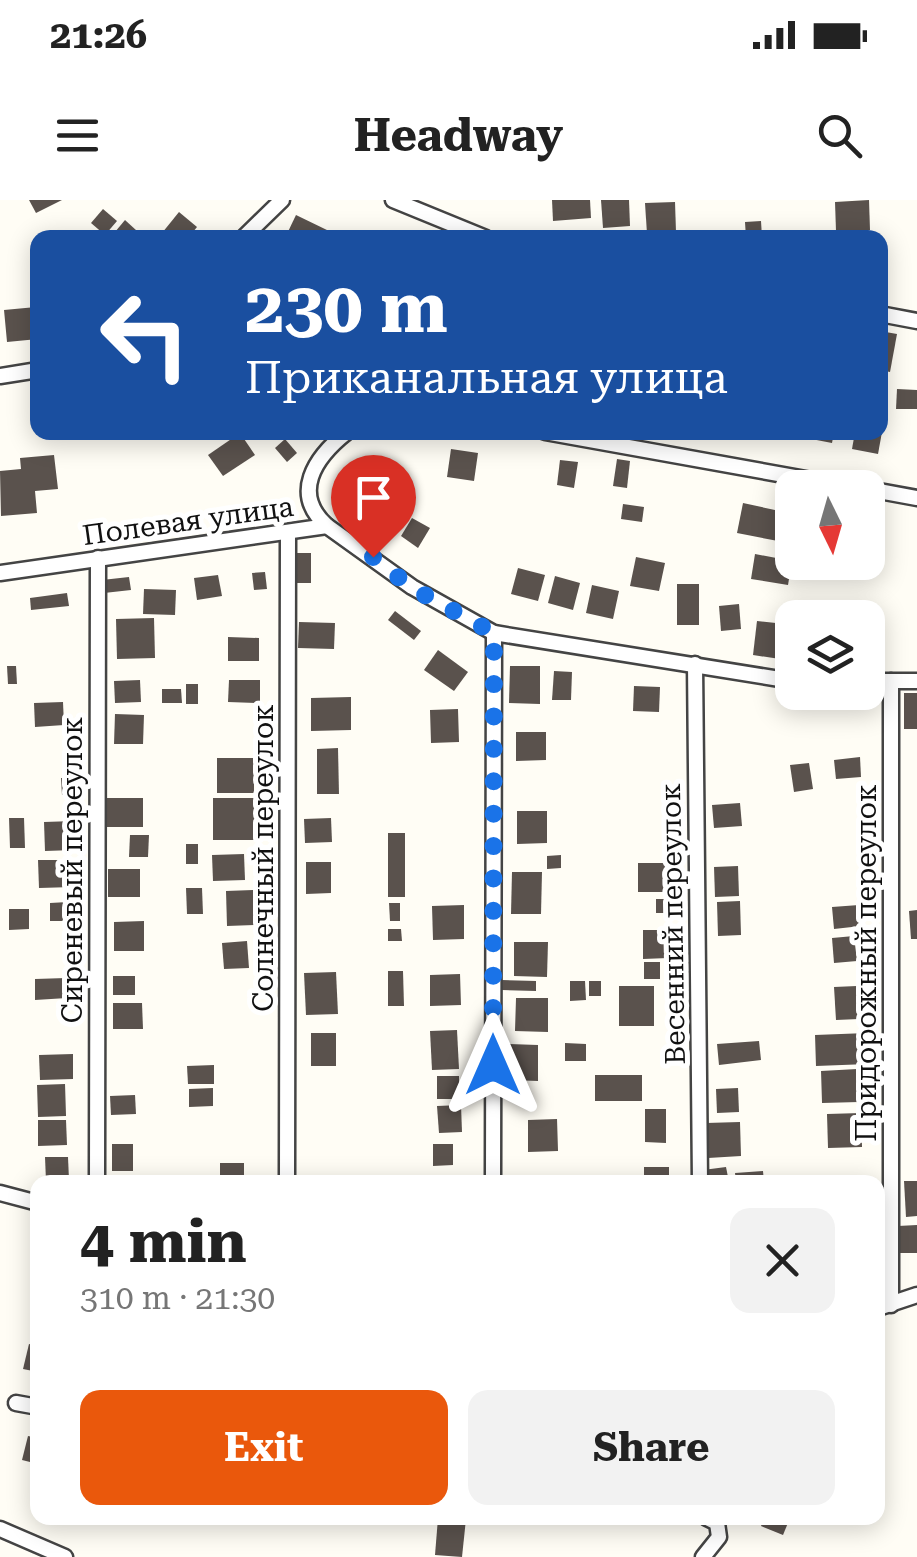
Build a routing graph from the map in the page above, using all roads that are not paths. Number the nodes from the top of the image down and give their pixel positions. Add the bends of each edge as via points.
1 (282, 200) edge
2 (394, 200) edge
3 (251, 230) edge
4 (467, 230) edge
5 (888, 316) edge
6 (917, 321) edge
7 (30, 371) edge
8 (0, 376) edge
9 (338, 440) edge
10 (589, 440) edge
11 (775, 473) edge
12 (885, 493) edge
13 (917, 498) edge
14 (328, 526) junction
15 (288, 533) junction
16 (98, 558) junction
17 (0, 572) edge
18 (494, 633) junction
19 (696, 664) junction
20 (775, 678) edge
21 (917, 680) edge
22 (885, 681) edge
23 (891, 681) junction
24 (97, 1175) edge
25 (288, 1175) edge
26 (493, 1175) edge
27 (700, 1175) edge
28 (0, 1192) edge
29 (30, 1201) edge
30 (885, 1217) edge
31 (917, 1296) edge
32 (885, 1306) edge
33 (16, 1403) dead end
34 (30, 1406) edge
35 (717, 1525) edge
36 (0, 1529) edge
37 (66, 1557) edge
38 (704, 1557) edge

1 - 3 street
2 - 4 street
5 - 6 street
7 - 8 street
9 - 14 street, Полевая улица via 310,474 307,498
10 - 11 street
12 - 13 street
14 - 15 street, Полевая улица
14 - 18 street via 412,588
15 - 16 street, Полевая улица
15 - 25 street, Солнечный переулок
16 - 17 street, Полевая улица
16 - 24 street, Сиреневый переулок
18 - 19 street
18 - 26 street
19 - 20 street
19 - 27 street, Весенний переулок
21 - 23 street
22 - 23 street
23 - 30 street, Придорожный переулок
28 - 29 street
31 - 32 street
33 - 34 street
35 - 38 street via 718,1537
36 - 37 street

